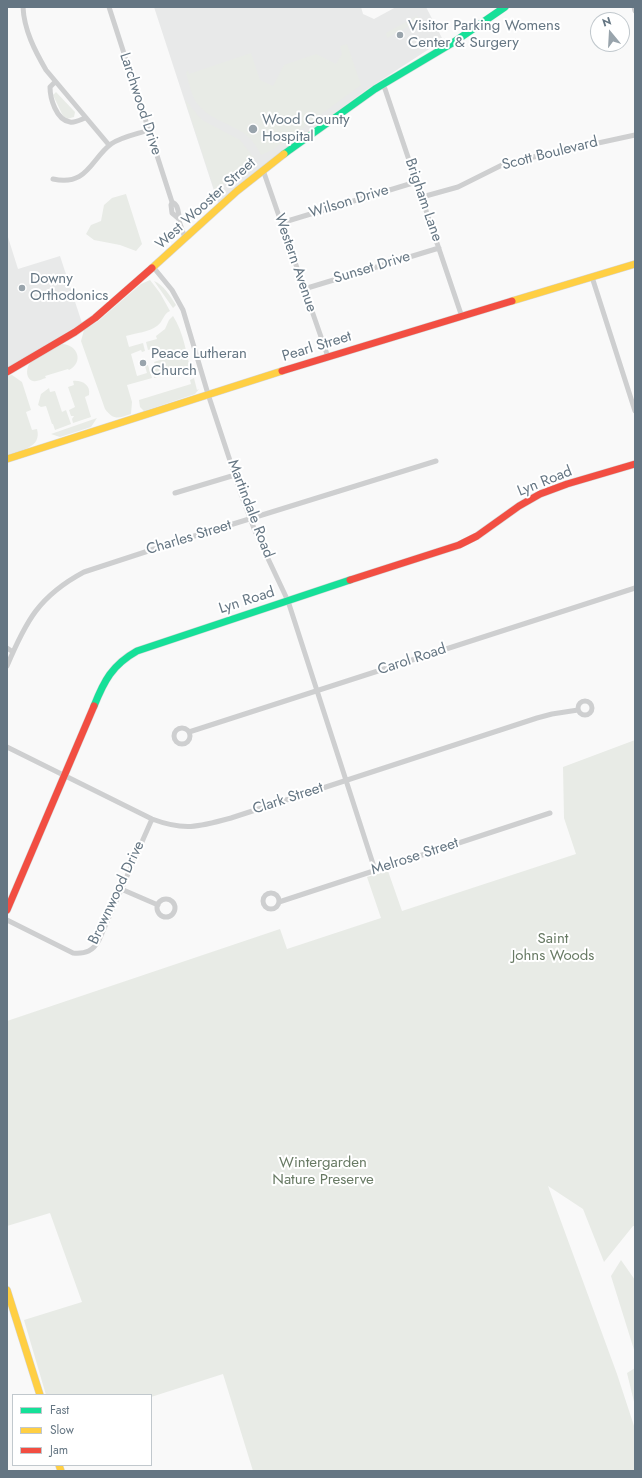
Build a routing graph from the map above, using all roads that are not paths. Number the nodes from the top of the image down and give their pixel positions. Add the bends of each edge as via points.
1 (23, 7) edge
2 (109, 7) edge
3 (505, 7) edge
4 (634, 7) edge
5 (635, 11) edge
6 (55, 82) junction
7 (382, 84) junction
8 (85, 118) junction
9 (149, 130) junction
10 (635, 135) edge
11 (110, 145) junction
12 (263, 170) junction
13 (53, 178) dead end
14 (416, 182) junction
15 (422, 197) junction
16 (281, 223) junction
17 (185, 238) junction
18 (439, 248) junction
19 (635, 264) edge
20 (154, 268) junction
21 (592, 277) junction
22 (304, 289) junction
23 (462, 317) junction
24 (328, 357) junction
25 (7, 372) edge
26 (208, 394) junction
27 (635, 411) edge
28 (7, 458) edge
29 (436, 461) dead end
30 (635, 464) edge
31 (235, 476) junction
32 (175, 493) dead end
33 (251, 519) junction
34 (635, 588) edge
35 (288, 601) junction
36 (7, 648) edge
37 (13, 652) junction
38 (7, 666) edge
39 (318, 691) junction
40 (578, 710) dead end
41 (189, 732) dead end
42 (7, 747) edge
43 (64, 776) junction
44 (347, 781) junction
45 (550, 813) dead end
46 (152, 819) junction
47 (375, 870) junction
48 (121, 889) junction
49 (279, 902) dead end
50 (158, 905) dead end
51 (7, 910) edge
52 (7, 920) edge
53 (7, 1290) edge
54 (40, 1394) edge

1 - 6 street via 24,20 33,46
2 - 9 street, Larchwood Drive
3 - 7 street, West Wooster Street via 454,42
4 - 5 street
6 - 8 street
6 - 8 street via 50,87 51,95 60,116 71,122
7 - 12 street, West Wooster Street
7 - 14 street, Brigham Lane
8 - 11 street
9 - 11 street
9 - 17 street, Larchwood Drive via 172,202 178,208 178,218
10 - 15 street, Scott Boulevard via 506,163 458,187
11 - 13 street via 84,174 67,180
12 - 16 street, Western Avenue
12 - 17 street, West Wooster Street
14 - 15 street, Brigham Lane
14 - 16 street, Wilson Drive
15 - 18 street, Brigham Lane
16 - 22 street, Western Avenue
17 - 20 street, West Wooster Street
18 - 22 street, Sunset Drive
18 - 23 street, Brigham Lane
19 - 21 street, Pearl Street
20 - 25 street, West Wooster Street via 95,318
20 - 26 street, Martindale Road via 180,303
21 - 23 street, Pearl Street
21 - 27 street
22 - 24 street, Western Avenue
23 - 24 street, Pearl Street
24 - 26 street, Pearl Street
26 - 28 street, Pearl Street
26 - 31 street, Martindale Road
29 - 33 street, Charles Street
30 - 35 street, Lyn Road via 528,500 459,546
31 - 32 street
31 - 33 street, Martindale Road
33 - 35 street, Martindale Road
33 - 37 street, Charles Street via 84,572 57,588 38,608 23,630
34 - 39 street, Carol Road
35 - 39 street, Martindale Road
35 - 43 street, Lyn Road via 143,648 126,656 113,668 106,680
36 - 37 street
37 - 38 street, Charles Street
39 - 41 street, Carol Road
39 - 44 street, Martindale Road
40 - 44 street, Clark Street via 537,718
42 - 43 street, Clark Street
43 - 46 street, Clark Street
43 - 51 street, Lyn Road
44 - 46 street, Clark Street via 207,825 176,827
44 - 47 street, Martindale Road
45 - 47 street, Melrose Street
46 - 48 street, Brownwood Drive
47 - 49 street, Melrose Street
48 - 50 street
48 - 52 street, Brownwood Drive via 96,945 84,953 73,953
53 - 54 street

